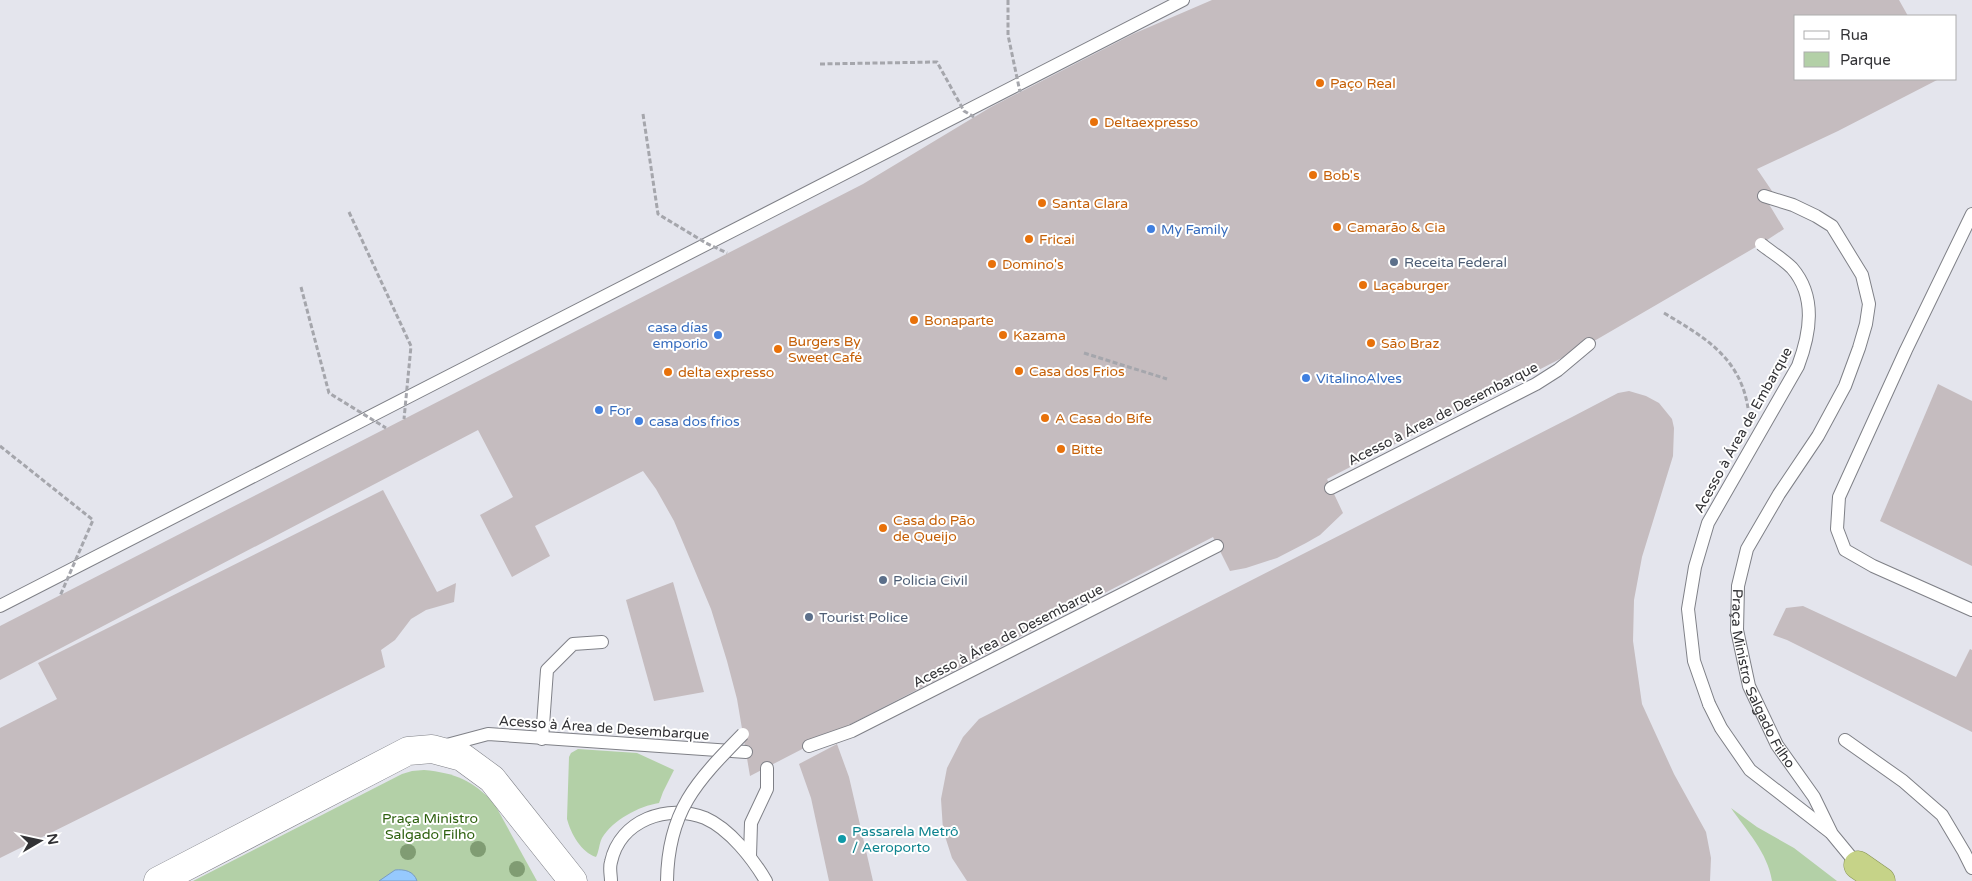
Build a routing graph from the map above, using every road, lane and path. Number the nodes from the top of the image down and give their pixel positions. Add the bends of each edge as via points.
1 (1008, 0) edge
2 (1183, 0) edge
3 (820, 64) dead end
4 (1019, 88) junction
5 (643, 114) dead end
6 (969, 114) junction
7 (1764, 196) dead end
8 (349, 212) dead end
9 (1972, 214) edge
10 (706, 243) junction
11 (1761, 244) dead end
12 (727, 253) dead end
13 (301, 287) dead end
14 (1664, 314) dead end
15 (1589, 344) dead end
16 (1084, 353) dead end
17 (1167, 379) dead end
18 (405, 399) junction
19 (1749, 413) dead end
20 (368, 417) junction
21 (404, 419) dead end
22 (386, 428) dead end
23 (0, 446) edge
24 (1331, 488) dead end
25 (1218, 546) dead end
26 (71, 570) junction
27 (60, 596) dead end
28 (0, 606) edge
29 (1972, 610) edge
30 (602, 642) dead end
31 (743, 734) dead end
32 (542, 739) junction
33 (1845, 740) dead end
34 (809, 746) dead end
35 (432, 749) junction
36 (746, 752) dead end
37 (767, 768) dead end
38 (1832, 834) junction
39 (750, 856) junction
40 (1972, 868) edge
41 (1862, 873) edge
42 (158, 881) edge
43 (573, 881) edge
44 (611, 881) edge
45 (667, 881) edge
46 (766, 881) edge
47 (1881, 881) edge

1 - 4 path, bridge via 1008,35
2 - 4 lane
3 - 6 path, bridge via 937,62
4 - 6 lane
5 - 10 path, bridge via 658,214
6 - 10 lane
7 - 38 lane, Praça Ministro Salgado Filho via 1800,208 1832,226 1862,275 1870,304 1859,348 1844,386 1818,436 1779,494 1748,549 1738,586 1736,630 1749,686 1777,745 1814,797
8 - 18 path, bridge via 411,346
9 - 29 lane via 1839,497 1837,528 1845,550 1873,566
10 - 12 path, bridge
10 - 18 lane
11 - 38 lane, Acesso à Área de Embarque, bridge via 1792,268 1804,288 1810,314 1807,341 1798,366 1708,523 1695,567 1688,609 1694,661 1721,728 1750,770
13 - 20 path, bridge via 329,393
14 - 19 path via 1714,345 1729,362 1746,395
15 - 24 lane, Acesso à Área de Desembarque via 1536,384
16 - 17 path
18 - 20 lane
18 - 21 path, bridge
20 - 22 path, bridge
20 - 26 lane
23 - 26 path, bridge via 93,520
25 - 34 lane, Acesso à Área de Desembarque via 852,731
26 - 27 path, bridge
26 - 28 lane
30 - 32 lane via 574,644 547,670
31 - 45 lane, bridge via 688,796 675,823 667,857
32 - 35 lane, Acesso à Área de Desembarque via 488,734
32 - 36 lane, Acesso à Área de Desembarque
33 - 40 lane via 1903,781 1942,815
35 - 42 street via 408,751
35 - 43 street via 462,757 492,779
37 - 39 lane via 767,789 751,823
38 - 41 lane, Praça Ministro Salgado Filho
39 - 44 lane via 706,819 682,812 660,813 628,831 617,845 610,863
39 - 46 lane
41 - 47 highway

